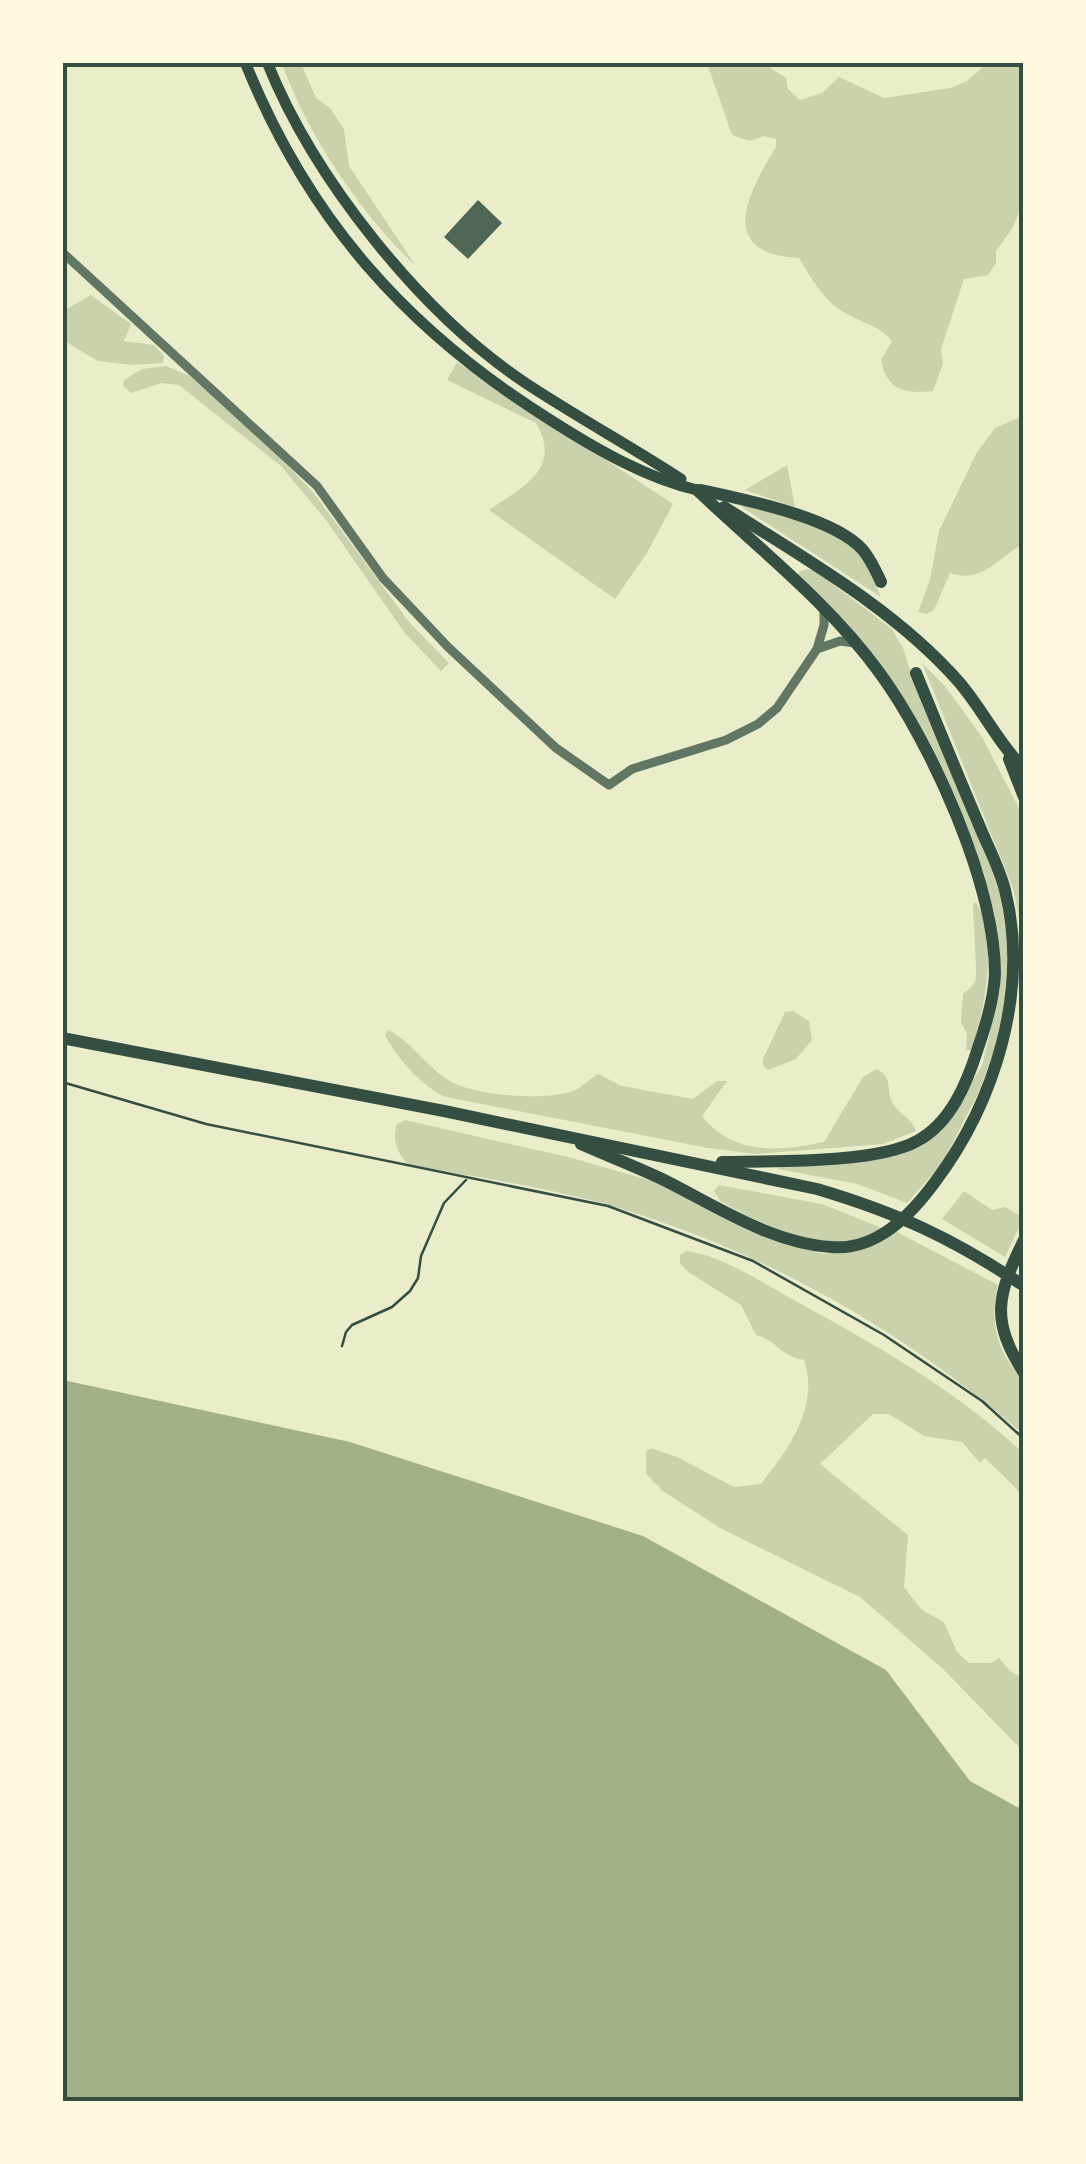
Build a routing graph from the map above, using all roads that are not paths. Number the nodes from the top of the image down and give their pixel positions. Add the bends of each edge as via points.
1 (245, 62) edge
2 (267, 62) edge
3 (62, 252) edge
4 (697, 490) junction
5 (882, 582) dead end
6 (824, 609) junction
7 (855, 643) junction
8 (817, 649) junction
9 (916, 674) dead end
10 (1006, 752) junction
11 (1024, 769) edge
12 (1024, 797) edge
13 (62, 1038) edge
14 (555, 1134) junction
15 (699, 1162) junction
16 (1024, 1240) edge
17 (1024, 1286) edge
18 (1024, 1374) edge

1 - 4 main road via 266,114 309,187 401,305 502,390 600,451
2 - 4 main road via 283,102 344,199 461,332 521,380
3 - 8 street via 317,486 383,578 448,648 556,748 609,785 658,758 743,734 777,708
4 - 5 main road via 842,533 861,548
4 - 6 main road
4 - 10 main road via 854,592 922,645 960,684
6 - 7 main road
6 - 8 street
7 - 8 street
7 - 15 main road via 898,700 928,758 985,896 995,975 984,1030 950,1110 916,1142 846,1156
9 - 14 main road via 1005,888 1013,974 990,1079 947,1166 920,1202 864,1244 800,1242
10 - 11 main road
10 - 12 main road
13 - 14 main road
14 - 15 main road
15 - 17 main road via 876,1207 935,1231
16 - 18 main road via 998,1318

